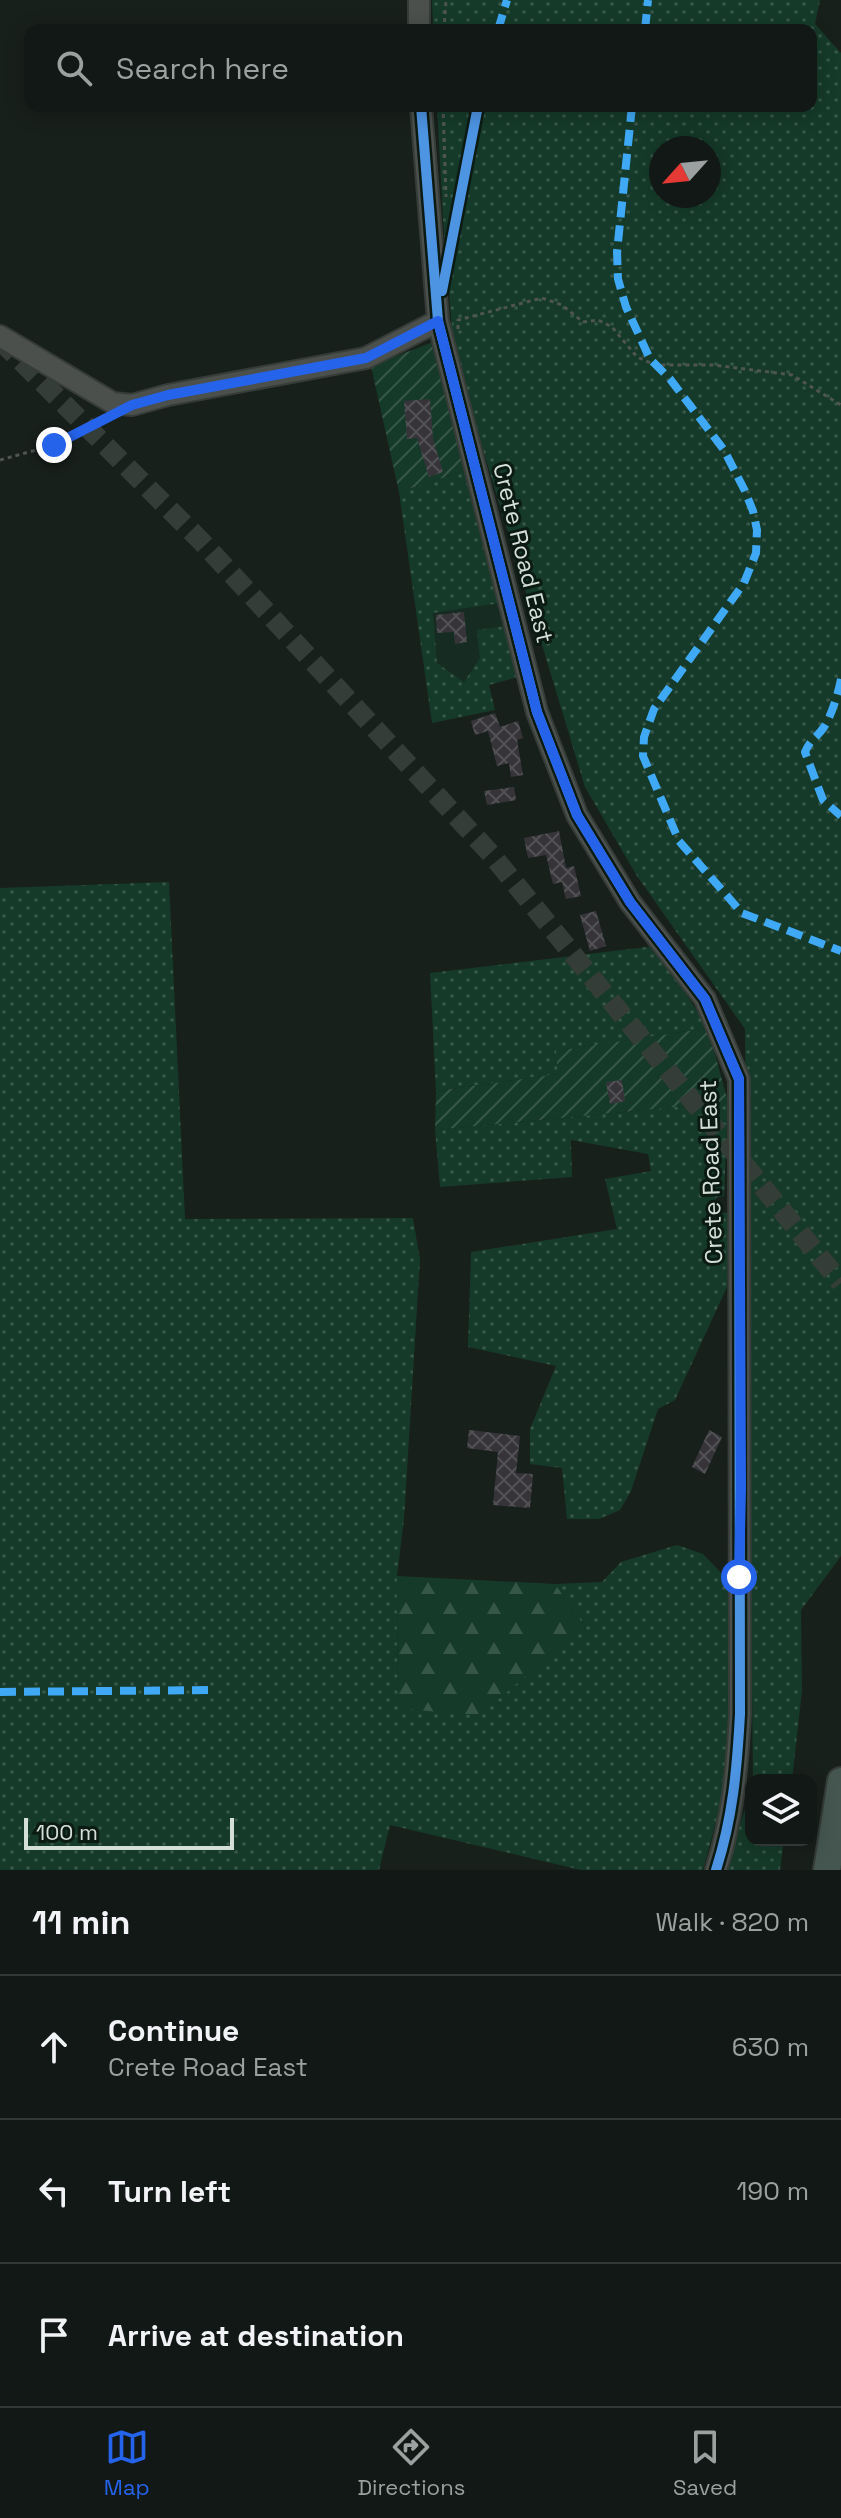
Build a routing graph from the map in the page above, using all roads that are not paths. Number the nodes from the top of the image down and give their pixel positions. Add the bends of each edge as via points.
1 (419, 0) edge
2 (419, 24) edge
3 (421, 112) edge
4 (438, 321) junction
5 (0, 336) edge
6 (841, 1781) edge
7 (716, 1870) edge
8 (827, 1870) edge

1 - 2 street
3 - 4 street, Crete Road East
4 - 5 street via 366,358 132,405 113,403
4 - 7 street, Crete Road East via 537,712 571,801 630,902 705,999 739,1079 740,1714 736,1784
6 - 8 main road

